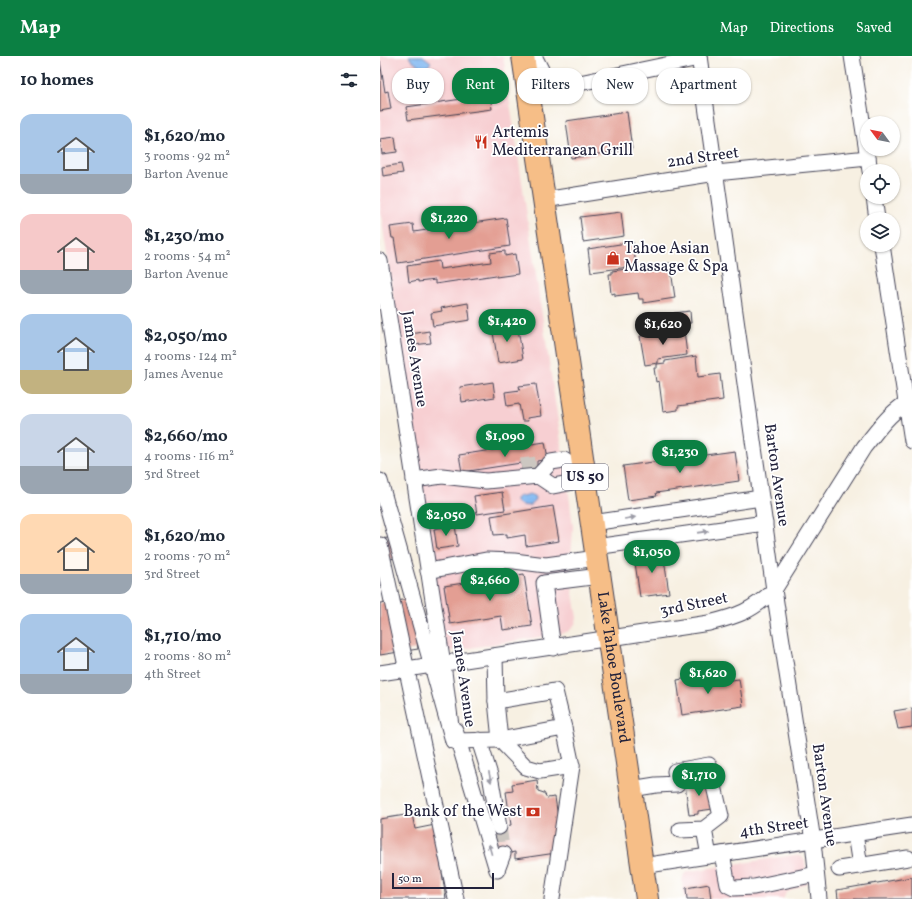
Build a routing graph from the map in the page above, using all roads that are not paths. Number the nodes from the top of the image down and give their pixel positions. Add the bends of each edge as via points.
1 (523, 56) edge
2 (534, 56) edge
3 (852, 56) edge
4 (699, 57) edge
5 (869, 164) edge
6 (860, 165) edge
7 (716, 173) junction
8 (544, 200) junction
9 (883, 252) edge
10 (380, 261) edge
11 (909, 402) edge
12 (912, 441) edge
13 (522, 466) tunnel mouth
14 (542, 467) junction
15 (582, 470) junction
16 (380, 473) edge
17 (511, 478) junction
18 (414, 480) junction
19 (380, 481) edge
20 (761, 498) junction
21 (592, 523) junction
22 (765, 523) junction
23 (380, 545) edge
24 (598, 560) junction
25 (428, 571) junction
26 (774, 590) junction
27 (609, 639) junction
28 (553, 648) junction
29 (495, 656) junction
30 (443, 664) junction
31 (380, 673) edge
32 (496, 702) junction
33 (564, 728) junction
34 (479, 740) junction
35 (500, 740) junction
36 (454, 741) junction
37 (572, 766) junction
38 (631, 789) junction
39 (912, 826) edge
40 (499, 827) tunnel mouth
41 (704, 829) junction
42 (680, 830) dead end
43 (855, 834) junction
44 (813, 841) junction
45 (503, 854) tunnel mouth
46 (715, 855) junction
47 (908, 858) dead end
48 (642, 866) junction
49 (860, 866) junction
50 (839, 869) dead end
51 (816, 874) junction
52 (456, 899) edge
53 (552, 899) edge
54 (647, 899) edge
55 (819, 899) edge

1 - 8 highway, Lake Tahoe Boulevard / US 50
2 - 4 street via 551,89
3 - 5 street
4 - 7 street, Barton Avenue
6 - 7 street, 2nd Street
7 - 8 street, 2nd Street
7 - 20 street, Barton Avenue
8 - 15 highway, Lake Tahoe Boulevard / US 50
9 - 11 street
10 - 18 street, James Avenue
11 - 12 street
11 - 26 street, 3rd Street via 894,413 864,447
13 - 17 street
14 - 15 street via 564,460
14 - 15 street via 553,486 569,484
14 - 17 street
15 - 21 highway, Lake Tahoe Boulevard / US 50
45 -> 16 street via 496,870
17 - 18 street via 486,481 442,476
18 - 25 street, James Avenue
19 - 36 street, James Avenue
21 -> 20 street
20 - 22 street, Barton Avenue
21 - 24 highway, Lake Tahoe Boulevard / US 50
24 -> 22 street
22 - 26 street, Barton Avenue
23 - 52 street
24 - 25 street via 546,565 514,560 486,560
24 - 27 highway, Lake Tahoe Boulevard / US 50
24 - 28 street via 544,583
25 - 30 street, James Avenue
26 - 27 street, 3rd Street via 761,603 726,619 709,624
26 - 44 street, Barton Avenue
27 - 28 street, 3rd Street
27 - 38 highway, Lake Tahoe Boulevard / US 50
28 - 29 street, 3rd Street
29 - 30 street, 3rd Street
29 - 32 street
30 - 31 street, 3rd Street
30 - 36 street, James Avenue
32 - 33 street via 555,691
32 - 35 street
33 - 35 street
33 - 37 street
34 - 35 street
34 - 36 street
34 -> 40 street via 490,775
35 - 37 street via 526,767 540,771
37 - 53 street
38 - 41 street via 677,784 675,771 709,766 721,816
38 - 48 highway, Lake Tahoe Boulevard / US 50
39 - 43 street, 4th Street
41 - 42 street
41 - 46 street
43 - 44 street, 4th Street
43 - 49 street
44 - 46 street, 4th Street
44 - 51 street, Barton Avenue
46 - 48 street, 4th Street
46 - 51 street via 728,885 734,888 754,887
47 - 49 street
48 - 54 highway, Lake Tahoe Boulevard / US 50
49 - 50 street
51 - 55 street, Barton Avenue

